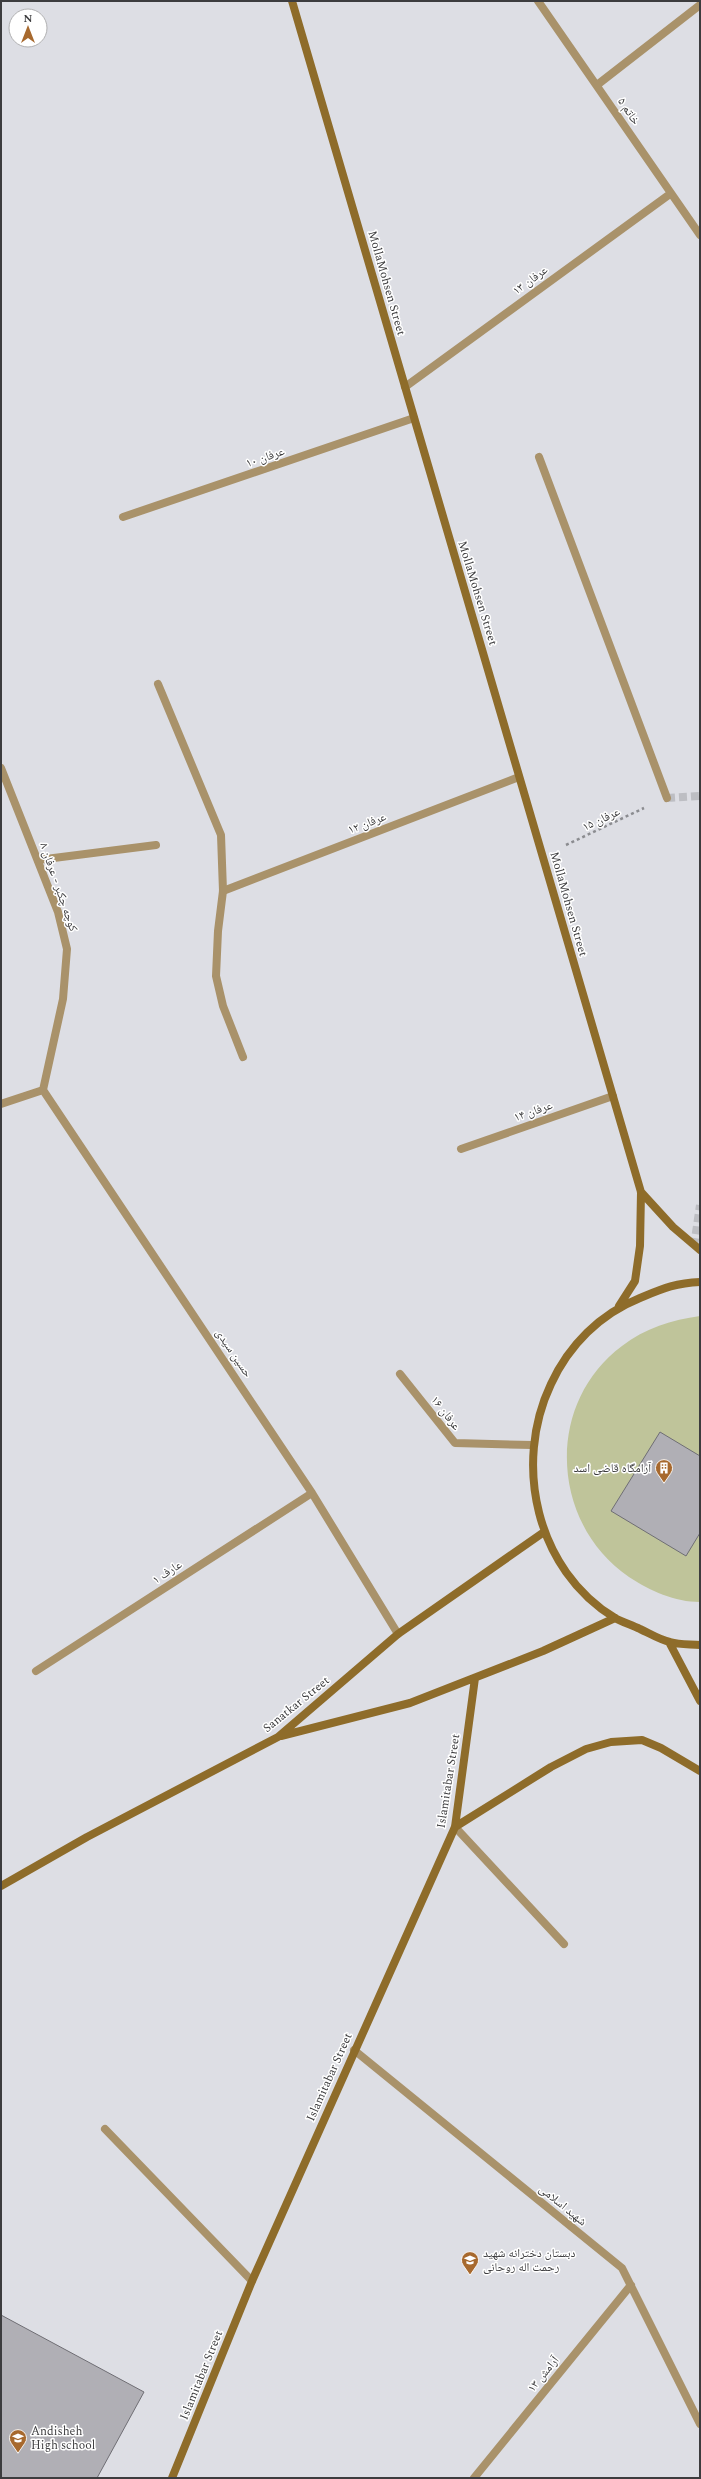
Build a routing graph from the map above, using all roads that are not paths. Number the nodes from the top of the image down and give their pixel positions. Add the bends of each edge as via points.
1 (292, 1) edge
2 (538, 1) edge
3 (700, 5) edge
4 (597, 85) junction
5 (670, 194) junction
6 (700, 235) edge
7 (405, 387) junction
8 (414, 418) junction
9 (539, 457) dead end
10 (123, 517) dead end
11 (158, 684) dead end
12 (1, 768) edge
13 (520, 777) junction
14 (666, 798) road end
15 (156, 845) dead end
16 (38, 860) junction
17 (222, 891) junction
18 (243, 1057) dead end
19 (43, 1090) junction
20 (613, 1096) junction
21 (1, 1104) edge
22 (461, 1149) dead end
23 (641, 1192) junction
24 (700, 1250) edge
25 (700, 1282) edge
26 (619, 1306) junction
27 (400, 1374) dead end
28 (532, 1445) junction
29 (312, 1493) junction
30 (544, 1532) junction
31 (615, 1618) junction
32 (398, 1634) junction
33 (669, 1642) junction
34 (700, 1645) edge
35 (36, 1671) dead end
36 (475, 1678) junction
37 (700, 1701) edge
38 (278, 1737) junction
39 (700, 1771) edge
40 (455, 1827) junction
41 (1, 1886) edge
42 (564, 1944) dead end
43 (354, 2050) junction
44 (105, 2129) dead end
45 (252, 2281) junction
46 (631, 2285) junction
47 (700, 2424) edge
48 (172, 2478) edge
49 (474, 2478) edge

1 - 7 main road, MollaMohsen Street
2 - 4 street, خاتم ۵
3 - 4 street
4 - 5 street, خاتم ۵
5 - 6 street, خاتم ۵
5 - 7 street, عرفان ۱۳
7 - 8 main road, MollaMohsen Street
8 - 10 street, عرفان ۱۰
8 - 13 main road, MollaMohsen Street
9 - 14 street
11 - 17 street via 221,835
12 - 16 street, کوچه چکبر - عرفان ۸
13 - 17 street, عرفان ۱۲
13 - 20 main road, MollaMohsen Street
15 - 16 street
16 - 19 street, کوچه چکبر - عرفان ۸ via 58,912 67,949 63,999
17 - 18 street via 216,976 222,1006
19 - 21 street
19 - 29 street, حسین سیدی
20 - 22 street, عرفان ۱۴
20 - 23 main road, MollaMohsen Street
23 - 24 main road via 673,1227
23 - 26 main road via 640,1246 635,1281
25 - 26 main road via 678,1283
26 - 28 main road via 586,1332 560,1365 541,1403
27 - 28 street, عرفان ۱۶ via 455,1443
28 - 30 main road via 533,1489
29 - 32 street, حسین سیدی
29 - 35 street, عارف ۱
30 - 31 main road via 566,1570 588,1597
30 - 32 main road, Sanatkar Street
31 - 33 main road
31 - 36 main road
32 - 38 main road, Sanatkar Street
33 - 34 main road
33 - 37 main road
36 - 38 main road via 410,1703
36 - 40 main road, Islamitabar Street
38 - 41 main road, Sanatkar Street via 87,1837
39 - 40 main road via 642,1740 611,1742 586,1749 551,1768
40 - 42 street
40 - 43 main road, Islamitabar Street
43 - 45 main road, Islamitabar Street
43 - 46 street, شهید اسلامی via 622,2268
44 - 45 street
45 - 48 main road, Islamitabar Street
46 - 47 street, شهید اسلامی
46 - 49 street, آرامش ۱۳

